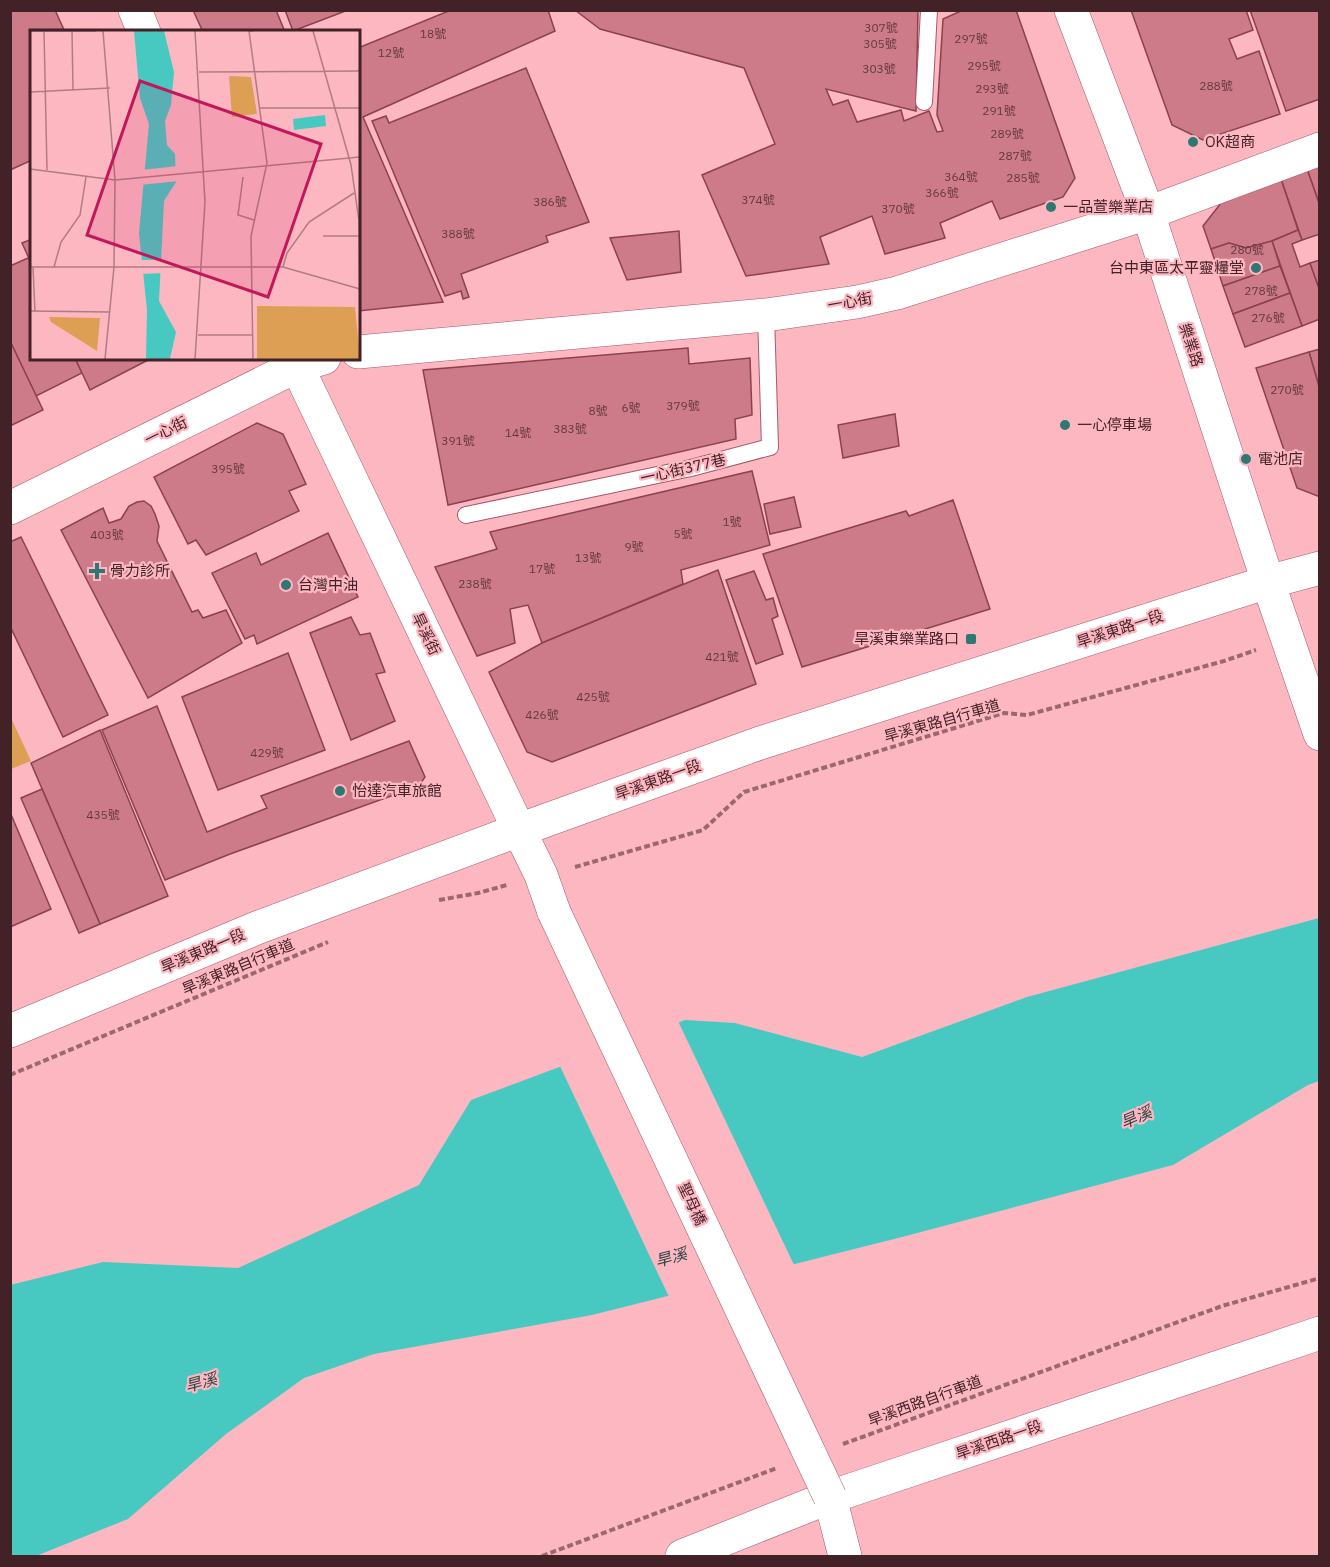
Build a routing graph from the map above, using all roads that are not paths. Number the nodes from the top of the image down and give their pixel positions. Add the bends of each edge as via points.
1 (135, 10) edge
2 (929, 10) edge
3 (1071, 10) edge
4 (143, 30) edge
5 (924, 102) dead end
6 (1320, 149) edge
7 (1148, 213) junction
8 (766, 315) junction
9 (360, 352) edge
10 (304, 361) edge
11 (10, 508) edge
12 (466, 515) dead end
13 (1320, 568) edge
14 (1268, 582) junction
15 (1320, 734) edge
16 (519, 830) junction
17 (554, 912) joint
18 (10, 1030) edge
19 (1320, 1332) edge
20 (830, 1497) junction
21 (682, 1557) edge
22 (845, 1557) edge

1 - 4 street
2 - 5 lane
3 - 7 street, 樂業路
6 - 7 street, 一心街
7 - 8 street, 一心街 via 897,293
7 - 14 street, 樂業路
8 - 9 street, 一心街
8 - 12 lane, 一心街377巷 via 770,447 691,468
10 - 11 street, 一心街
10 - 16 street, 旱溪街
13 - 14 street, 旱溪東路一段
14 - 15 street, 樂業路
14 - 16 street, 旱溪東路一段 via 760,743
16 - 17 street, 旱溪街
16 - 18 street, 旱溪東路一段 via 259,927
17 - 20 street, 聖母橋, bridge
19 - 20 street, 旱溪西路一段
20 - 21 street, 旱溪西路一段
20 - 22 street

